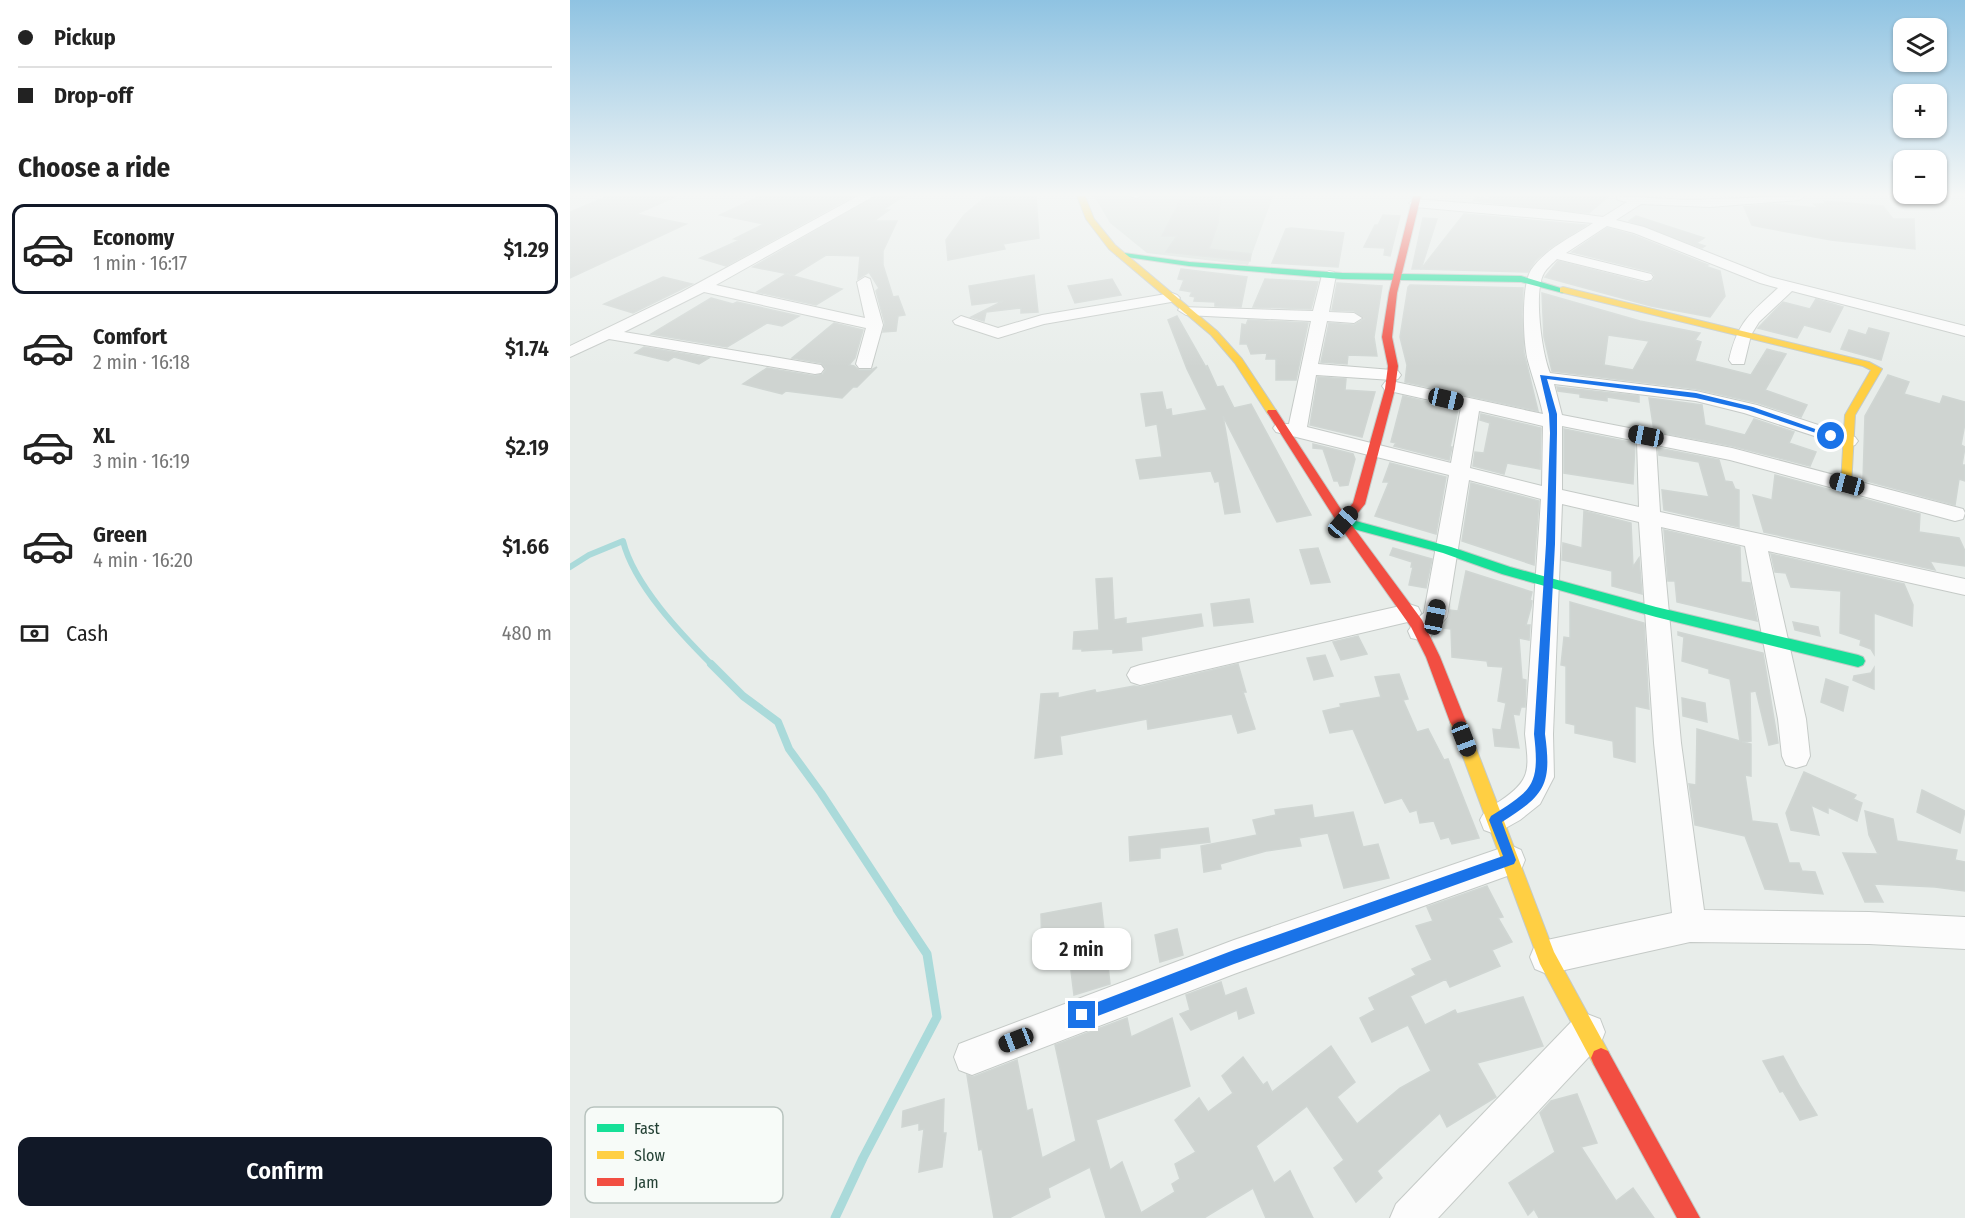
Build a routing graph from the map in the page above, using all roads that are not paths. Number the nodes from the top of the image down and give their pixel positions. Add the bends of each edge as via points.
1 (763, 253) edge
2 (1403, 253) edge
3 (1697, 253) edge
4 (1120, 254) joint
5 (1554, 254) joint
6 (1329, 275) junction
7 (1397, 277) junction
8 (1646, 277) dead end
9 (865, 282) dead end
10 (1533, 282) junction
11 (702, 286) junction
12 (1789, 286) junction
13 (1173, 298) junction
14 (1186, 310) junction
15 (1319, 317) junction
16 (1354, 318) dead end
17 (961, 321) dead end
18 (875, 325) junction
19 (1965, 330) edge
20 (608, 334) junction
21 (1743, 335) junction
22 (570, 352) edge
23 (1738, 360) dead end
24 (865, 364) dead end
25 (815, 369) dead end
26 (1308, 369) junction
27 (1542, 377) junction
28 (1391, 380) junction
29 (1471, 405) junction
30 (1553, 421) junction
31 (1290, 429) junction
32 (1646, 436) junction
33 (1848, 441) junction
34 (1376, 449) junction
35 (1461, 471) junction
36 (1847, 484) junction
37 (1552, 495) junction
38 (1955, 514) dead end
39 (1649, 517) junction
40 (1343, 522) junction
41 (1755, 541) junction
42 (1447, 550) junction
43 (1549, 583) junction
44 (1965, 587) edge
45 (1656, 612) junction
46 (1415, 622) junction
47 (1775, 641) junction
48 (1858, 661) dead end
49 (1140, 675) dead end
50 (1796, 756) dead end
51 (1495, 820) junction
52 (1510, 860) junction
53 (1690, 926) junction
54 (1965, 933) edge
55 (1547, 957) junction
56 (1587, 1032) junction
57 (972, 1057) dead end
58 (1410, 1218) edge
59 (1689, 1218) edge

1 - 11 street
2 - 7 street
3 - 12 street
4 - 6 street via 1189,264
4 - 13 street
5 - 8 street
5 - 10 street
6 - 7 street
6 - 15 street
7 - 10 street
7 - 28 street via 1387,336 1393,366
9 - 18 street
10 - 21 street
10 - 27 street via 1536,358
11 - 18 street
11 - 20 street
12 - 19 street
12 - 21 street via 1753,319
13 - 14 street
13 - 17 street via 1042,320 998,333
14 - 15 street
14 - 31 street via 1239,361
15 - 16 street
15 - 26 street
18 - 24 street
20 - 22 street
20 - 25 street
21 - 23 street
21 - 33 street via 1877,369 1850,416
26 - 28 street
26 - 31 street
27 - 30 street
27 - 33 street via 1696,396
28 - 29 street
28 - 34 street
29 - 30 street
29 - 35 street
30 - 32 street
30 - 37 street
31 - 34 street
31 - 40 street
32 - 36 street
32 - 39 street
33 - 36 street
34 - 35 street
34 - 40 street via 1359,504
35 - 37 street
35 - 42 street
36 - 38 street
37 - 39 street
37 - 43 street
39 - 41 street
39 - 45 street
40 - 42 street
40 - 46 street
41 - 44 street
41 - 47 street
42 - 43 street
42 - 46 street via 1435,617
43 - 45 street
43 - 51 street via 1539,734 1543,765 1535,790
45 - 47 street
45 - 53 street via 1671,787
46 - 49 street
46 - 51 street via 1433,657
47 - 48 street
47 - 50 street
51 - 52 street
52 - 55 street
52 - 57 street via 1234,957
53 - 54 street
53 - 55 street
55 - 56 street
56 - 58 street
56 - 59 street

